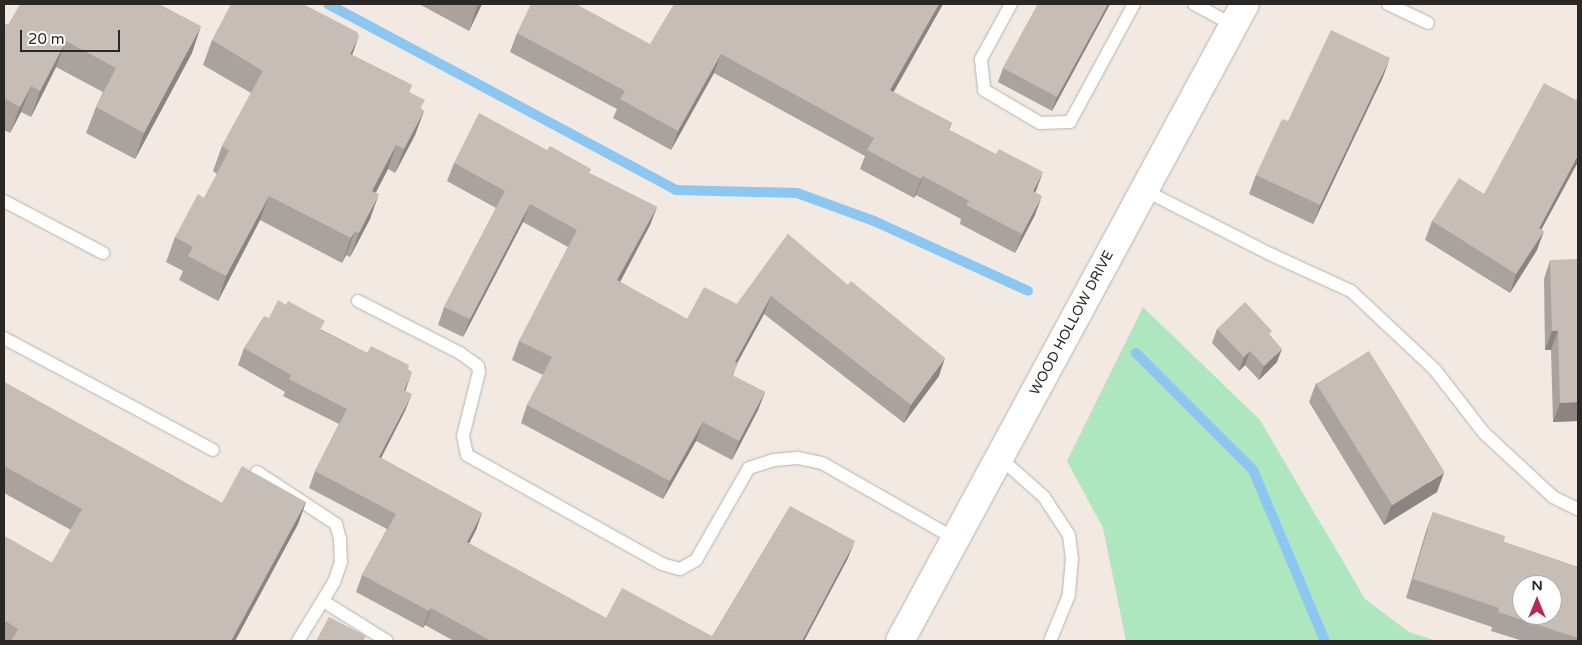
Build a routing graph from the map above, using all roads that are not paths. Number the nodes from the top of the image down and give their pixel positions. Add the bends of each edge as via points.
1 (1011, 4) edge
2 (1134, 4) edge
3 (1194, 4) edge
4 (1388, 4) edge
5 (1239, 14) edge
6 (1428, 23) dead end
7 (1144, 190) junction
8 (4, 201) edge
9 (103, 253) dead end
10 (358, 301) dead end
11 (4, 338) edge
12 (213, 450) dead end
13 (999, 457) junction
14 (257, 472) edge
15 (1578, 509) edge
16 (955, 539) junction
17 (323, 602) junction
18 (298, 641) edge
19 (387, 641) edge
20 (900, 641) edge
21 (1050, 641) edge

1 - 2 lane via 981,59 984,90 1040,123 1070,122
3 - 5 lane
4 - 6 lane
5 - 7 street, WOOD HOLLOW DRIVE
7 - 13 street, WOOD HOLLOW DRIVE
7 - 15 lane via 1351,291 1435,370 1484,433 1553,497
8 - 9 lane
10 - 16 lane via 460,352 478,366 463,436 468,455 662,564 680,569 696,560 749,468 774,460 798,458 822,463
11 - 12 lane
13 - 16 street, WOOD HOLLOW DRIVE
13 - 21 lane via 1044,497 1069,535 1072,558 1069,595
14 - 17 lane via 336,524 341,562
16 - 20 street, WOOD HOLLOW DRIVE
17 - 18 lane
17 - 19 lane

